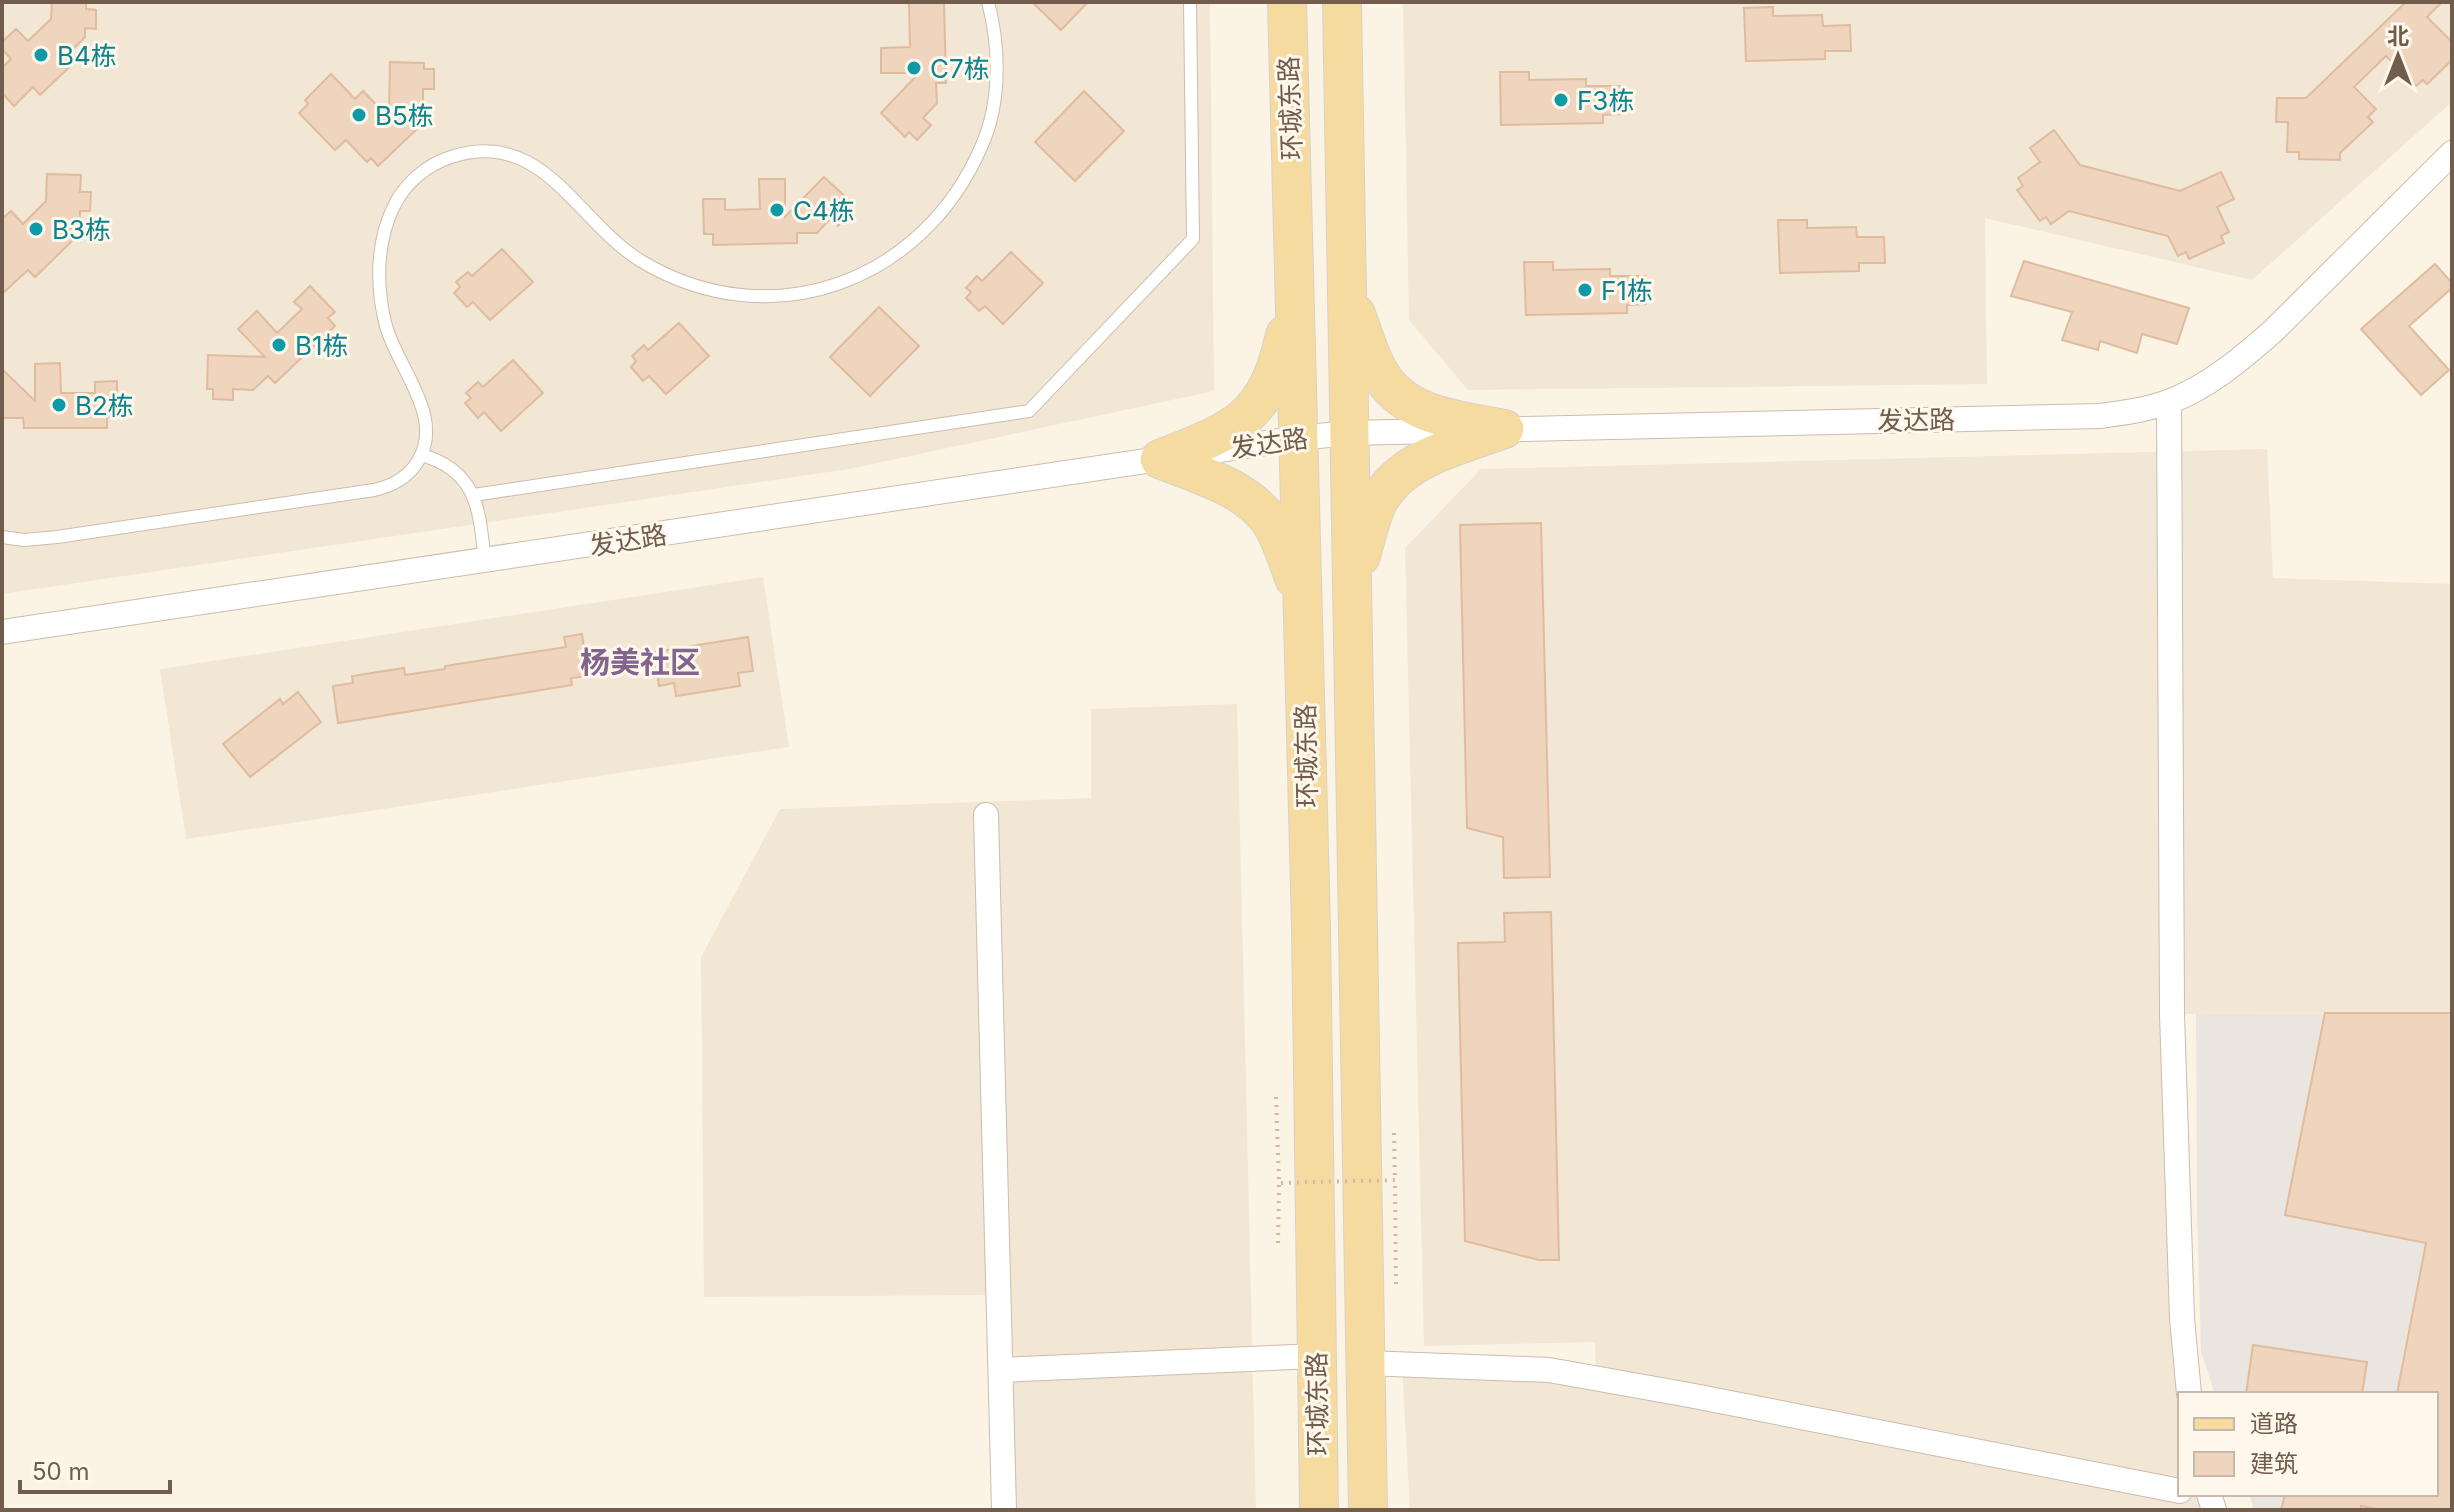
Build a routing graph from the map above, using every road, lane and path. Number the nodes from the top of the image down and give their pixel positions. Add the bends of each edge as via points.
1 (988, 2) edge
2 (1190, 2) edge
3 (1287, 2) edge
4 (1342, 2) edge
5 (2452, 153) edge
6 (1346, 287) junction
7 (1295, 293) junction
8 (2169, 402) junction
9 (1504, 429) junction
10 (1348, 433) junction
11 (1299, 438) junction
12 (422, 455) junction
13 (1160, 459) junction
14 (474, 495) junction
15 (2, 537) edge
16 (485, 562) junction
17 (1351, 592) junction
18 (1303, 599) junction
19 (2, 632) edge
20 (986, 815) dead end
21 (1276, 1097) dead end
22 (1394, 1133) dead end
23 (1395, 1180) junction
24 (1279, 1183) junction
25 (1278, 1243) dead end
26 (1396, 1288) dead end
27 (1316, 1356) junction
28 (1366, 1363) junction
29 (1001, 1370) junction
30 (2189, 1392) edge
31 (2178, 1491) edge
32 (1004, 1510) edge
33 (1319, 1510) edge
34 (1368, 1510) edge

1 - 12 lane via 996,50 995,96 984,141 965,183 937,220 902,251 862,275 819,290 772,296 726,293 681,281 640,260 603,231 557,182 518,157 472,152 419,175 386,222 379,288 387,330 427,425
2 - 14 lane via 1193,239 1029,411
3 - 7 main road, 环城东路
4 - 6 main road, 环城东路
5 - 8 street, 发达路 via 2272,332 2211,379
6 - 9 main road via 1377,370 1405,402 1432,414
6 - 10 main road, 环城东路
7 - 11 main road, 环城东路
7 - 13 main road via 1277,371 1254,410 1218,437
8 - 9 street, 发达路 via 2099,416
8 - 30 street via 2172,1014
9 - 10 street, 发达路
9 - 17 main road via 1419,461 1396,479 1372,516
10 - 11 street, 发达路
10 - 17 main road, 环城东路
11 - 13 street, 发达路
11 - 18 main road, 环城东路
12 - 14 lane via 446,464
12 - 15 lane via 402,479 374,490 57,537
13 - 16 street, 发达路
13 - 18 main road via 1232,489 1258,508 1278,535
14 - 16 lane
16 - 19 street, 发达路
17 - 28 main road, 环城东路
18 - 27 main road, 环城东路
20 - 29 street
21 - 24 path, bridge
22 - 23 path
23 - 24 path, bridge
23 - 26 path, bridge
24 - 25 path
27 - 29 street
27 - 33 main road, 环城东路
28 - 31 street via 1549,1370
28 - 34 main road, 环城东路
29 - 32 street

